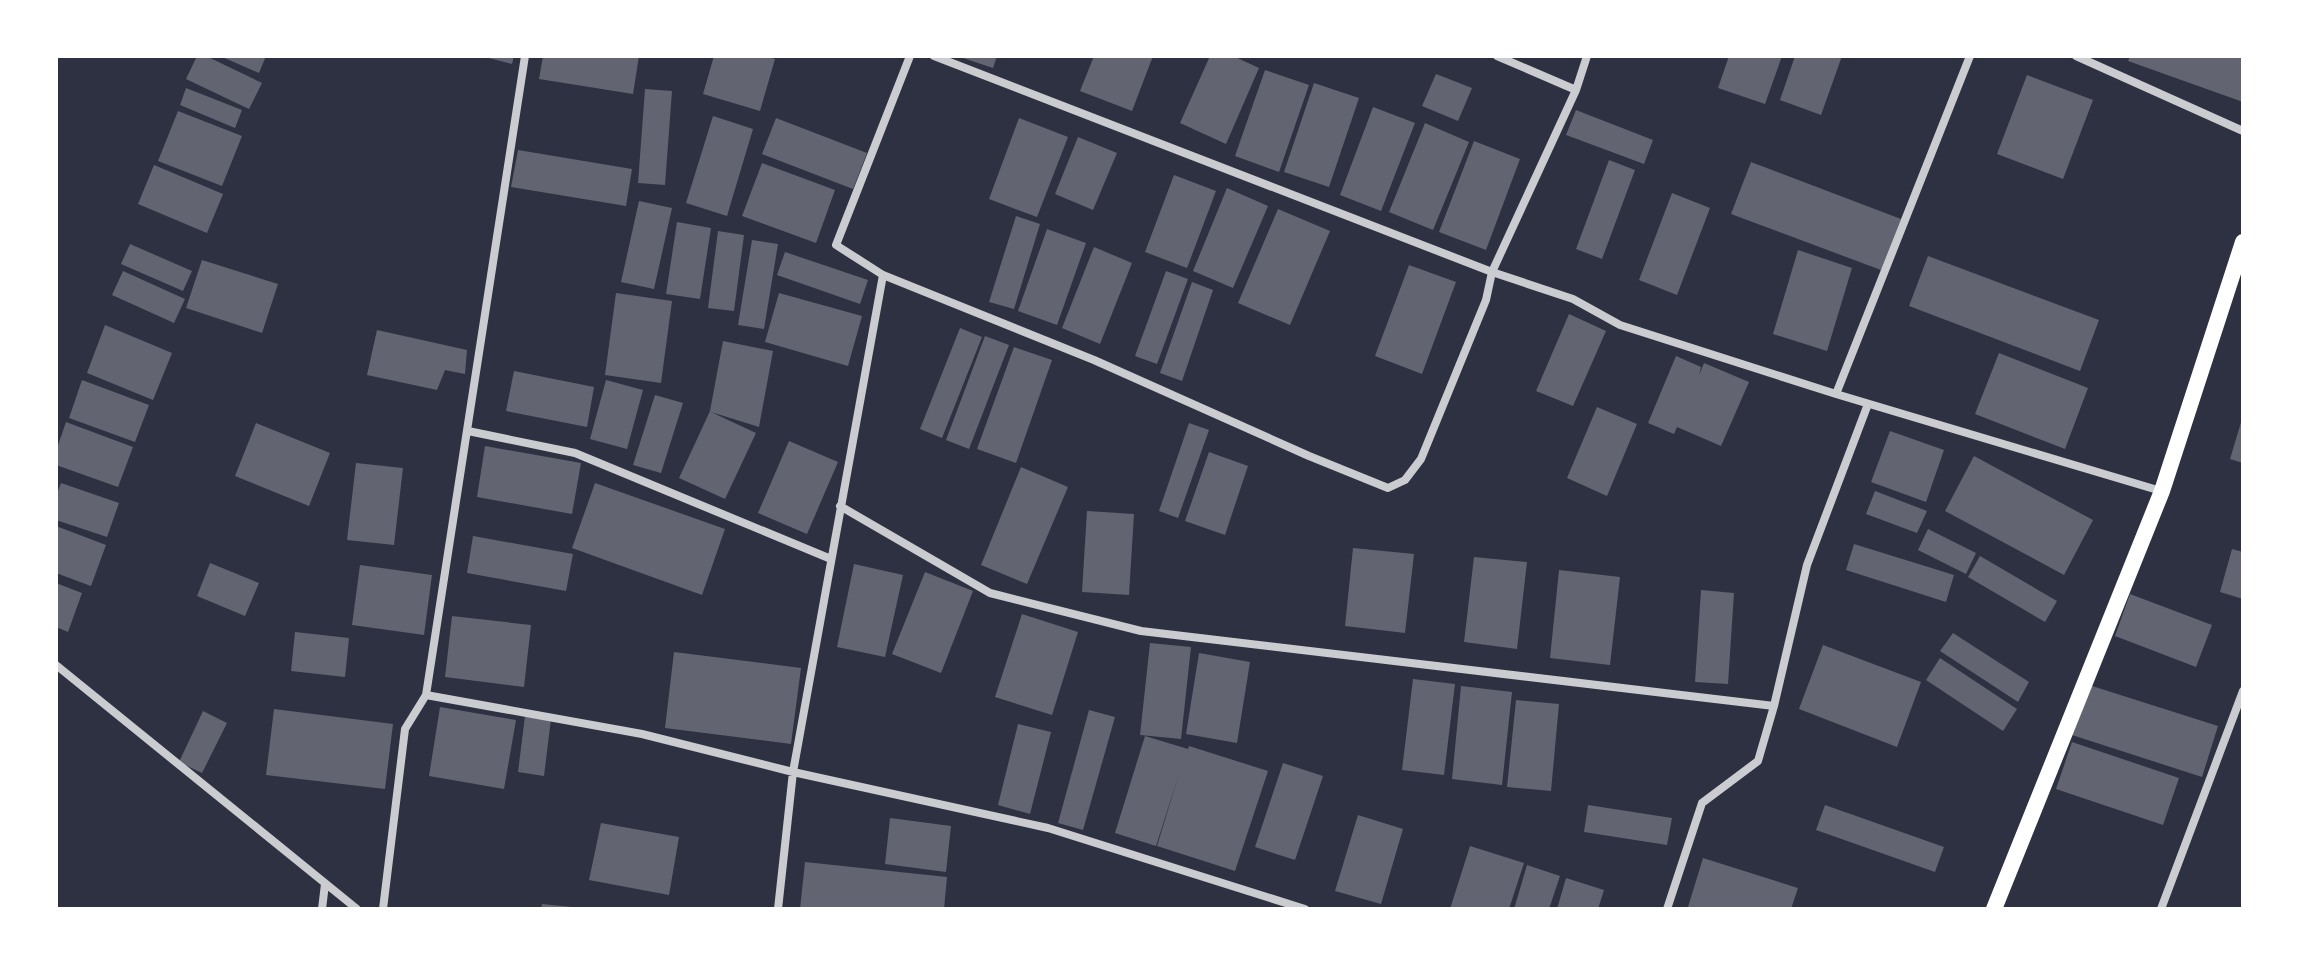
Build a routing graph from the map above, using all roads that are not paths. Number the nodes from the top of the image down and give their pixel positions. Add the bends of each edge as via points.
1 (525, 56) edge
2 (910, 56) edge
3 (934, 56) edge
4 (1497, 56) edge
5 (1587, 56) edge
6 (1970, 56) edge
7 (2076, 56) edge
8 (1576, 90) junction
9 (2243, 131) edge
10 (2243, 242) edge
11 (1492, 272) junction
12 (883, 275) junction
13 (1836, 394) junction
14 (1868, 404) junction
15 (468, 431) junction
16 (2162, 491) junction
17 (840, 506) junction
18 (831, 559) junction
19 (56, 665) edge
20 (2243, 691) edge
21 (426, 695) junction
22 (1774, 706) junction
23 (793, 772) junction
24 (325, 884) junction
25 (322, 909) edge
26 (357, 909) edge
27 (383, 909) edge
28 (778, 909) edge
29 (1305, 909) edge
30 (1667, 909) edge
31 (1994, 909) edge
32 (2161, 909) edge

1 - 15 street
2 - 12 street via 836,245
3 - 11 street
4 - 8 street
5 - 8 street
6 - 13 street
7 - 9 street
8 - 11 street
10 - 16 main road
11 - 12 street via 1486,300 1421,459 1405,480 1388,488
11 - 13 street via 1573,299 1620,325
12 - 17 street
13 - 14 street
14 - 16 street
14 - 22 street via 1807,565
15 - 18 street via 575,453
15 - 21 street
16 - 31 main road
17 - 18 street
17 - 22 street via 990,593 1141,631
18 - 23 street
19 - 24 street
20 - 32 street
21 - 23 street via 642,734
21 - 27 street via 405,729
22 - 30 street via 1758,761 1702,803
23 - 28 street
23 - 29 street via 1048,828
24 - 25 street
24 - 26 street

